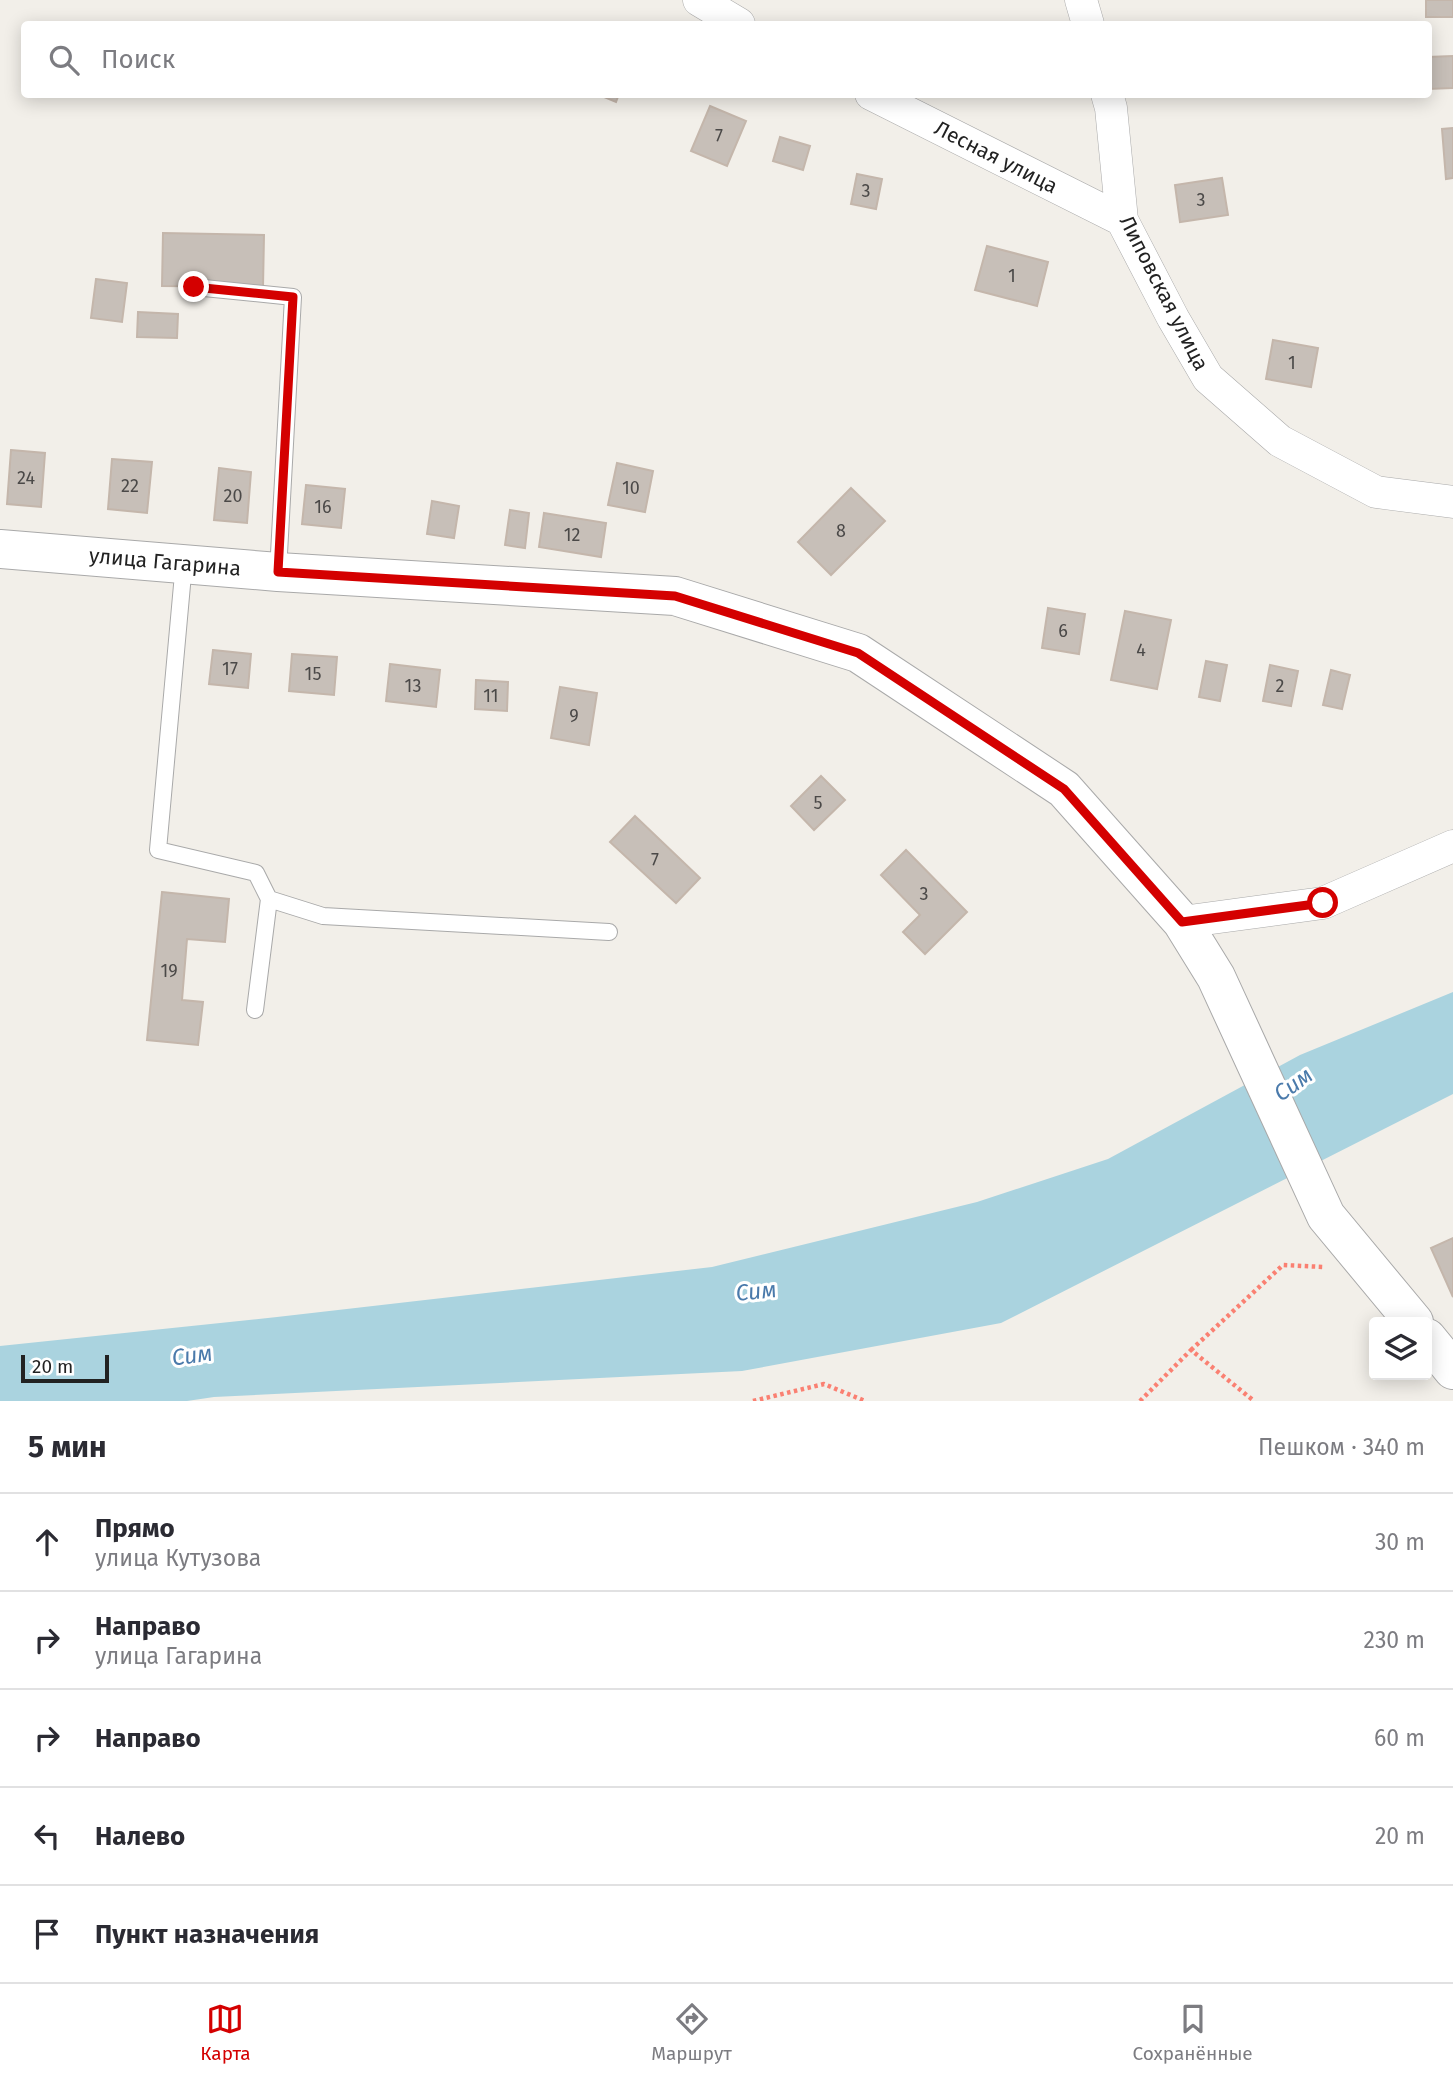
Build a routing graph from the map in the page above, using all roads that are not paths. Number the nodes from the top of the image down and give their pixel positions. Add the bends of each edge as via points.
1 (699, 0) edge
2 (1082, 0) edge
3 (735, 21) edge
4 (1087, 21) edge
5 (878, 98) edge
6 (1108, 98) edge
7 (1122, 220) junction
8 (194, 287) dead end
9 (1453, 502) edge
10 (0, 549) edge
11 (184, 563) junction
12 (278, 572) junction
13 (1453, 846) edge
14 (269, 899) junction
15 (1182, 922) junction
16 (609, 932) dead end
17 (255, 1010) dead end
18 (1410, 1317) edge
19 (1432, 1344) edge
20 (1453, 1370) edge

1 - 3 street
2 - 4 street
5 - 7 street, Лесная улица
6 - 7 street, Липовская улица
7 - 9 street, Липовская улица via 1208,378 1280,441 1376,492
8 - 12 lane via 293,297
10 - 11 street, улица Гагарина
11 - 12 street, улица Гагарина
11 - 14 lane via 158,850 256,873
12 - 15 street, улица Гагарина via 675,596 858,653 1064,789
13 - 15 street via 1323,903
14 - 16 lane via 323,916
14 - 17 lane
15 - 18 street, улица Гагарина via 1216,977 1326,1216
19 - 20 street

